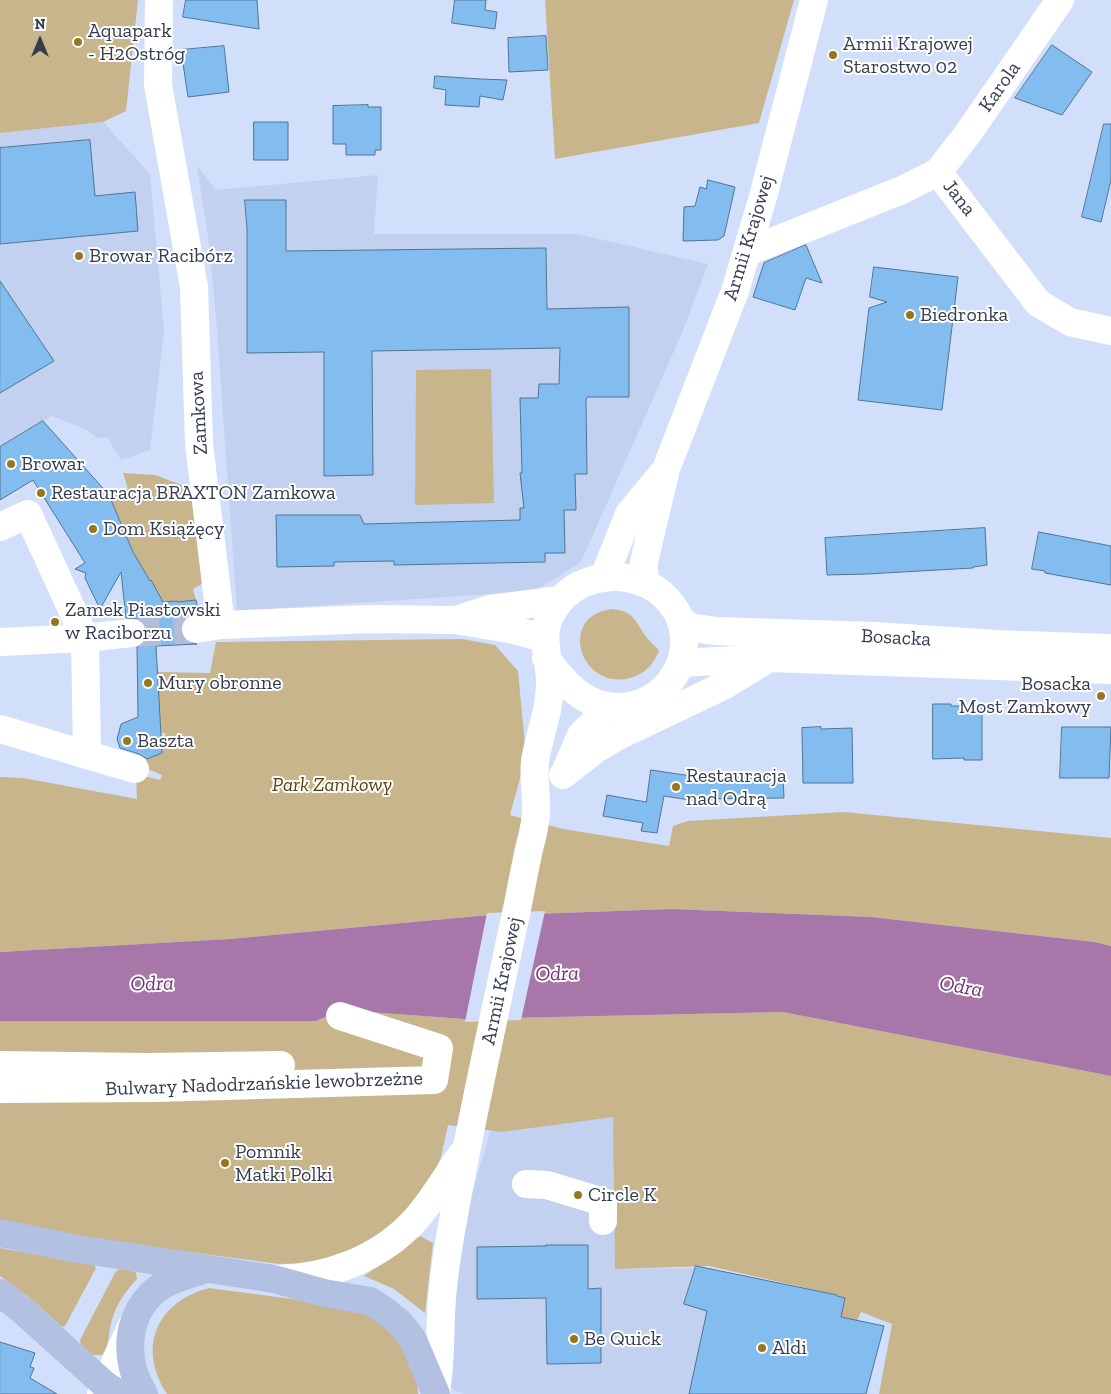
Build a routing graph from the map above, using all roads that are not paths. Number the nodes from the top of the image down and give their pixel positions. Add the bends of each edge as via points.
1 (159, 0) edge
2 (814, 0) edge
3 (1060, 0) edge
4 (938, 172) junction
5 (747, 252) junction
6 (1111, 331) edge
7 (666, 469) junction
8 (0, 527) edge
9 (604, 577) junction
10 (644, 583) junction
11 (560, 600) junction
12 (454, 620) junction
13 (682, 622) junction
14 (132, 633) tunnel mouth
15 (85, 638) junction
16 (0, 642) edge
17 (545, 648) junction
18 (1111, 648) edge
19 (770, 658) junction
20 (681, 663) junction
21 (1111, 670) edge
22 (610, 707) junction
23 (0, 729) edge
24 (87, 755) junction
25 (135, 769) dead end
26 (564, 775) junction
27 (536, 815) junction
28 (340, 1016) dead end
29 (437, 1063) junction
30 (0, 1065) edge
31 (0, 1089) edge
32 (470, 1134) junction
33 (526, 1184) dead end
34 (602, 1221) dead end
35 (0, 1233) edge
36 (208, 1268) junction
37 (274, 1279) junction
38 (0, 1293) edge
39 (132, 1325) junction
40 (108, 1391) edge
41 (436, 1393) edge
42 (144, 1394) edge

1 - 12 street, Zamkowa via 158,85 194,287 209,627 371,619
2 - 5 street, Armii Krajowej
3 - 4 street, Karola
4 - 5 street, Jana via 902,190
4 - 6 street, Jana via 1038,303 1070,322
5 - 7 street, Armii Krajowej
7 - 9 street, Armii Krajowej via 629,514
7 - 10 street, Armii Krajowej via 644,562
8 - 15 street via 28,514
9 - 10 street via 618,576
9 - 11 street via 580,584
10 - 13 street via 670,603
11 - 12 street, Zamkowa via 490,609
11 - 17 street via 546,624
12 - 17 street, Zamkowa via 509,629
13 - 18 street, Bosacka via 693,628 716,631
13 - 20 street via 685,642
14 - 15 street
15 - 16 street
15 - 24 street
17 - 22 street via 557,673 572,689 595,703
17 - 27 street, Armii Krajowej via 550,681 535,763
19 - 20 street, Bosacka
19 - 21 street, Bosacka
19 - 26 street via 725,686 620,735 596,749
20 - 22 street via 673,678 651,699
22 - 26 street, Armii Krajowej via 581,735
23 - 24 street
24 - 25 street
26 - 27 street, Armii Krajowej
27 - 32 street, Armii Krajowej
28 - 29 street via 439,1048
29 - 30 street, Bulwary Nadodrzańskie lewobrzeżne via 147,1067
29 - 31 street, Bulwary Nadodrzańskie lewobrzeżne via 434,1080
32 - 37 street, Armii Krajowej via 415,1220 382,1248 330,1272
32 - 41 street, Armii Krajowej via 446,1265
33 - 34 street via 547,1184 602,1202
35 - 36 main road via 72,1248
36 - 37 main road
36 - 39 main road via 161,1286 143,1304
37 - 41 main road via 370,1301 384,1310 413,1340
38 - 40 main road via 61,1344
39 - 40 street
39 - 42 main road via 131,1361

